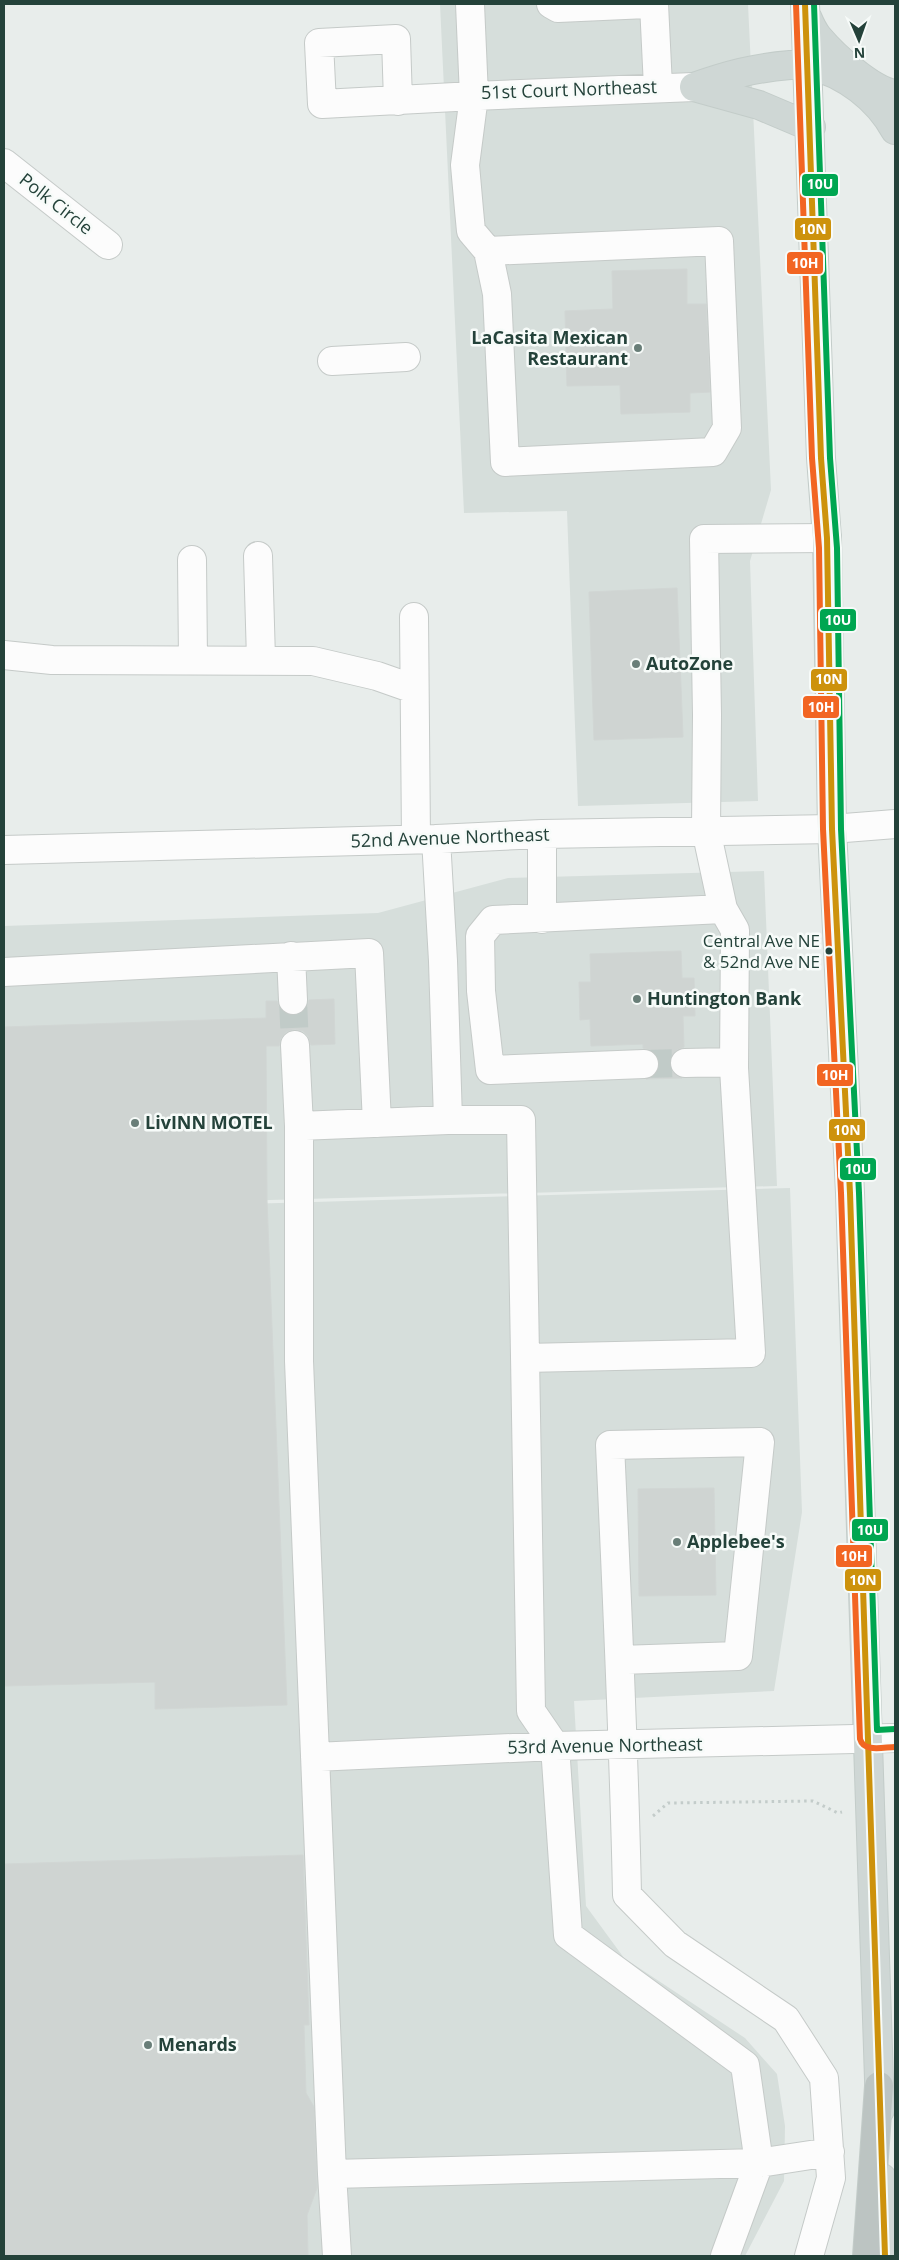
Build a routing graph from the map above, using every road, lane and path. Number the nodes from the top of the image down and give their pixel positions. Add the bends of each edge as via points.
1 (470, 4) edge
2 (551, 4) edge
3 (647, 4) edge
4 (654, 4) edge
5 (806, 10) edge
6 (808, 64) junction
7 (658, 87) junction
8 (694, 87) junction
9 (895, 94) edge
10 (474, 96) junction
11 (398, 101) dead end
12 (811, 127) junction
13 (895, 130) edge
14 (4, 163) edge
15 (108, 245) dead end
16 (488, 251) junction
17 (406, 357) dead end
18 (332, 361) dead end
19 (827, 538) junction
20 (258, 556) dead end
21 (192, 560) dead end
22 (414, 617) dead end
23 (4, 655) edge
24 (261, 659) junction
25 (193, 660) junction
26 (414, 689) junction
27 (895, 824) edge
28 (832, 829) junction
29 (706, 830) junction
30 (542, 834) junction
31 (426, 839) junction
32 (4, 850) edge
33 (723, 910) junction
34 (542, 918) junction
35 (291, 956) junction
36 (4, 972) edge
37 (293, 1000) tunnel mouth
38 (295, 1045) tunnel mouth
39 (734, 1062) junction
40 (685, 1063) tunnel mouth
41 (644, 1064) tunnel mouth
42 (448, 1120) junction
43 (377, 1122) junction
44 (298, 1126) junction
45 (525, 1358) junction
46 (620, 1660) junction
47 (882, 1738) edge
48 (555, 1746) junction
49 (624, 1746) junction
50 (315, 1757) junction
51 (871, 1808) junction
52 (625, 1821) junction
53 (879, 2086) junction
54 (830, 2152) junction
55 (758, 2163) junction
56 (332, 2174) junction
57 (337, 2256) edge
58 (725, 2256) edge
59 (809, 2256) edge
60 (867, 2256) edge
61 (885, 2256) edge

1 - 10 street, 51st Court Northeast
2 - 3 street via 558,8
4 - 7 street
5 - 6 main road
5 - 9 main road via 816,35 830,50 876,87
6 - 8 main road via 734,73
6 - 12 main road
6 - 13 main road via 835,74 873,99
7 - 8 street, 51st Court Northeast
7 - 10 street, 51st Court Northeast
8 - 12 main road via 759,105
10 - 11 street
10 - 16 street via 465,165 469,210 471,231
12 - 19 main road via 821,458
14 - 15 street, Polk Circle
16 - 16 street via 497,294 506,462 713,452 727,428 719,241
17 - 18 street
19 - 28 main road
19 - 29 street via 704,539
20 - 24 street
21 - 25 street
22 - 26 street
23 - 25 street via 52,660
24 - 25 street
24 - 26 street via 313,661 377,676
26 - 31 street
27 - 28 street, 52nd Avenue Northeast
28 - 29 street, 52nd Avenue Northeast
28 - 47 main road
29 - 30 street, 52nd Avenue Northeast
29 - 33 street
30 - 31 street, 52nd Avenue Northeast
30 - 34 street
31 - 32 street, 52nd Avenue Northeast
31 - 42 street via 443,961
33 - 34 street
33 - 39 street via 735,930
34 - 41 street via 493,920 480,936 481,991 490,1070
35 - 36 street
35 - 37 street
35 - 43 street via 369,953
38 - 44 street
39 - 40 street
39 - 45 street via 751,1353
42 - 43 street
42 - 45 street via 521,1120
43 - 44 street
44 - 50 street via 299,1361
45 - 48 street via 531,1710
46 - 46 street via 610,1445 760,1442 738,1656
46 - 49 street
47 - 49 street, 53rd Avenue Northeast
47 - 51 main road
48 - 49 street, 53rd Avenue Northeast
48 - 50 street, 53rd Avenue Northeast
48 - 55 street via 568,1935 745,2065
49 - 52 street
50 - 56 street
51 - 52 path via 838,1813 813,1801 668,1803 650,1819
51 - 53 main road
52 - 54 street via 627,1895 675,1944 786,2019 824,2078
53 - 60 highway
53 - 61 main road
54 - 55 street
54 - 59 street via 832,2178
55 - 56 street
55 - 58 street
56 - 57 street

